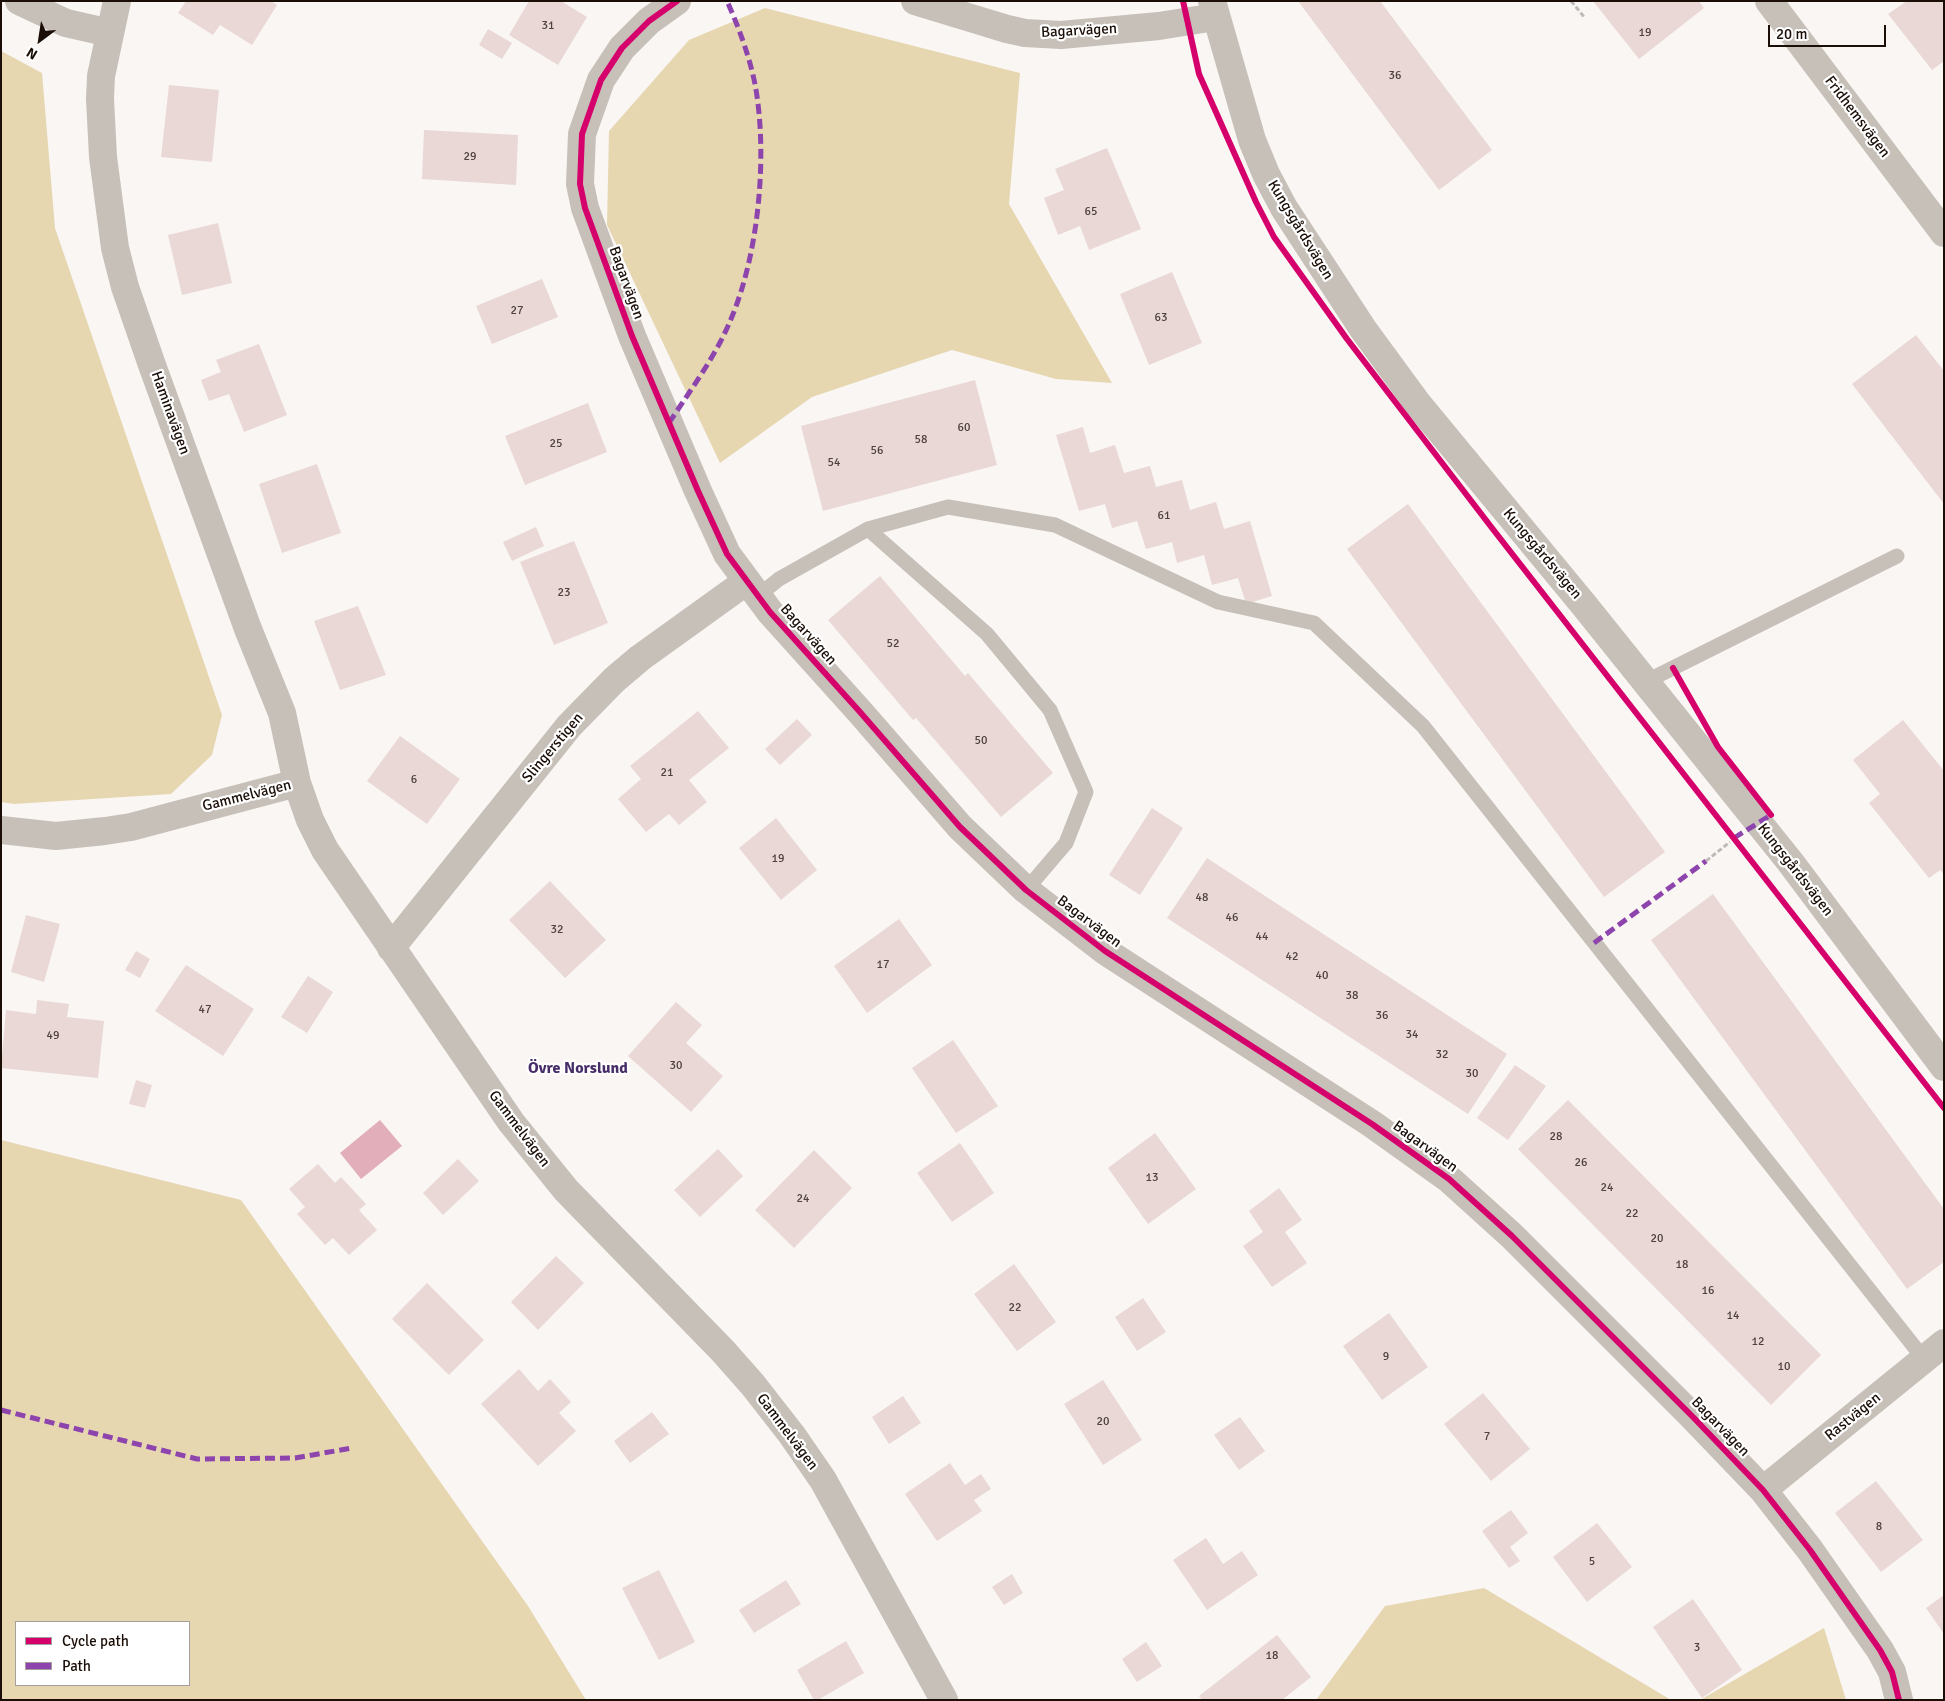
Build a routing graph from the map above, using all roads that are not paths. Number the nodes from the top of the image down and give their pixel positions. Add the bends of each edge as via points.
1 (19, 1) edge
2 (117, 1) edge
3 (678, 1) edge
4 (915, 1) edge
5 (1769, 1) edge
6 (1214, 9) edge
7 (110, 34) junction
8 (1944, 233) edge
9 (868, 529) junction
10 (1897, 556) dead end
11 (752, 588) junction
12 (1645, 682) junction
13 (298, 782) junction
14 (1, 830) edge
15 (1026, 890) junction
16 (391, 948) junction
17 (1944, 1067) edge
18 (1934, 1351) edge
19 (1762, 1490) junction
20 (944, 1700) edge
21 (1899, 1700) edge

1 - 7 street via 49,17
2 - 7 street, Haminavägen
3 - 11 street, Bagarvägen via 649,21 622,48 601,80 582,134 580,184 585,208 632,336 698,492 723,545
4 - 6 street, Bagarvägen via 1007,29 1062,35 1159,26
5 - 8 street, Fridhemsvägen
6 - 12 street, Kungsgårdsvägen via 1252,140 1284,208 1308,246 1418,404
7 - 13 street, Haminavägen via 101,76 100,99 114,248 152,365 282,713
9 - 11 lane via 779,579
9 - 15 lane via 987,634 1050,710 1086,792 1066,843
9 - 18 lane via 948,507 1055,525 1218,602 1314,623 1423,726
10 - 12 lane
11 - 15 street, Bagarvägen via 960,827
11 - 16 street, Slingerstigen via 640,658 590,703
12 - 17 street, Kungsgårdsvägen via 1791,863
13 - 14 street, Gammelvägen via 131,827 56,836
13 - 16 street, Gammelvägen via 310,820 325,850
15 - 19 street, Bagarvägen via 1105,951 1366,1120 1449,1179 1512,1236
16 - 20 street, Gammelvägen via 511,1122 566,1190 723,1351 792,1436 823,1480
18 - 19 street, Rastvägen
19 - 21 street, Bagarvägen via 1810,1550 1875,1642 1892,1672

